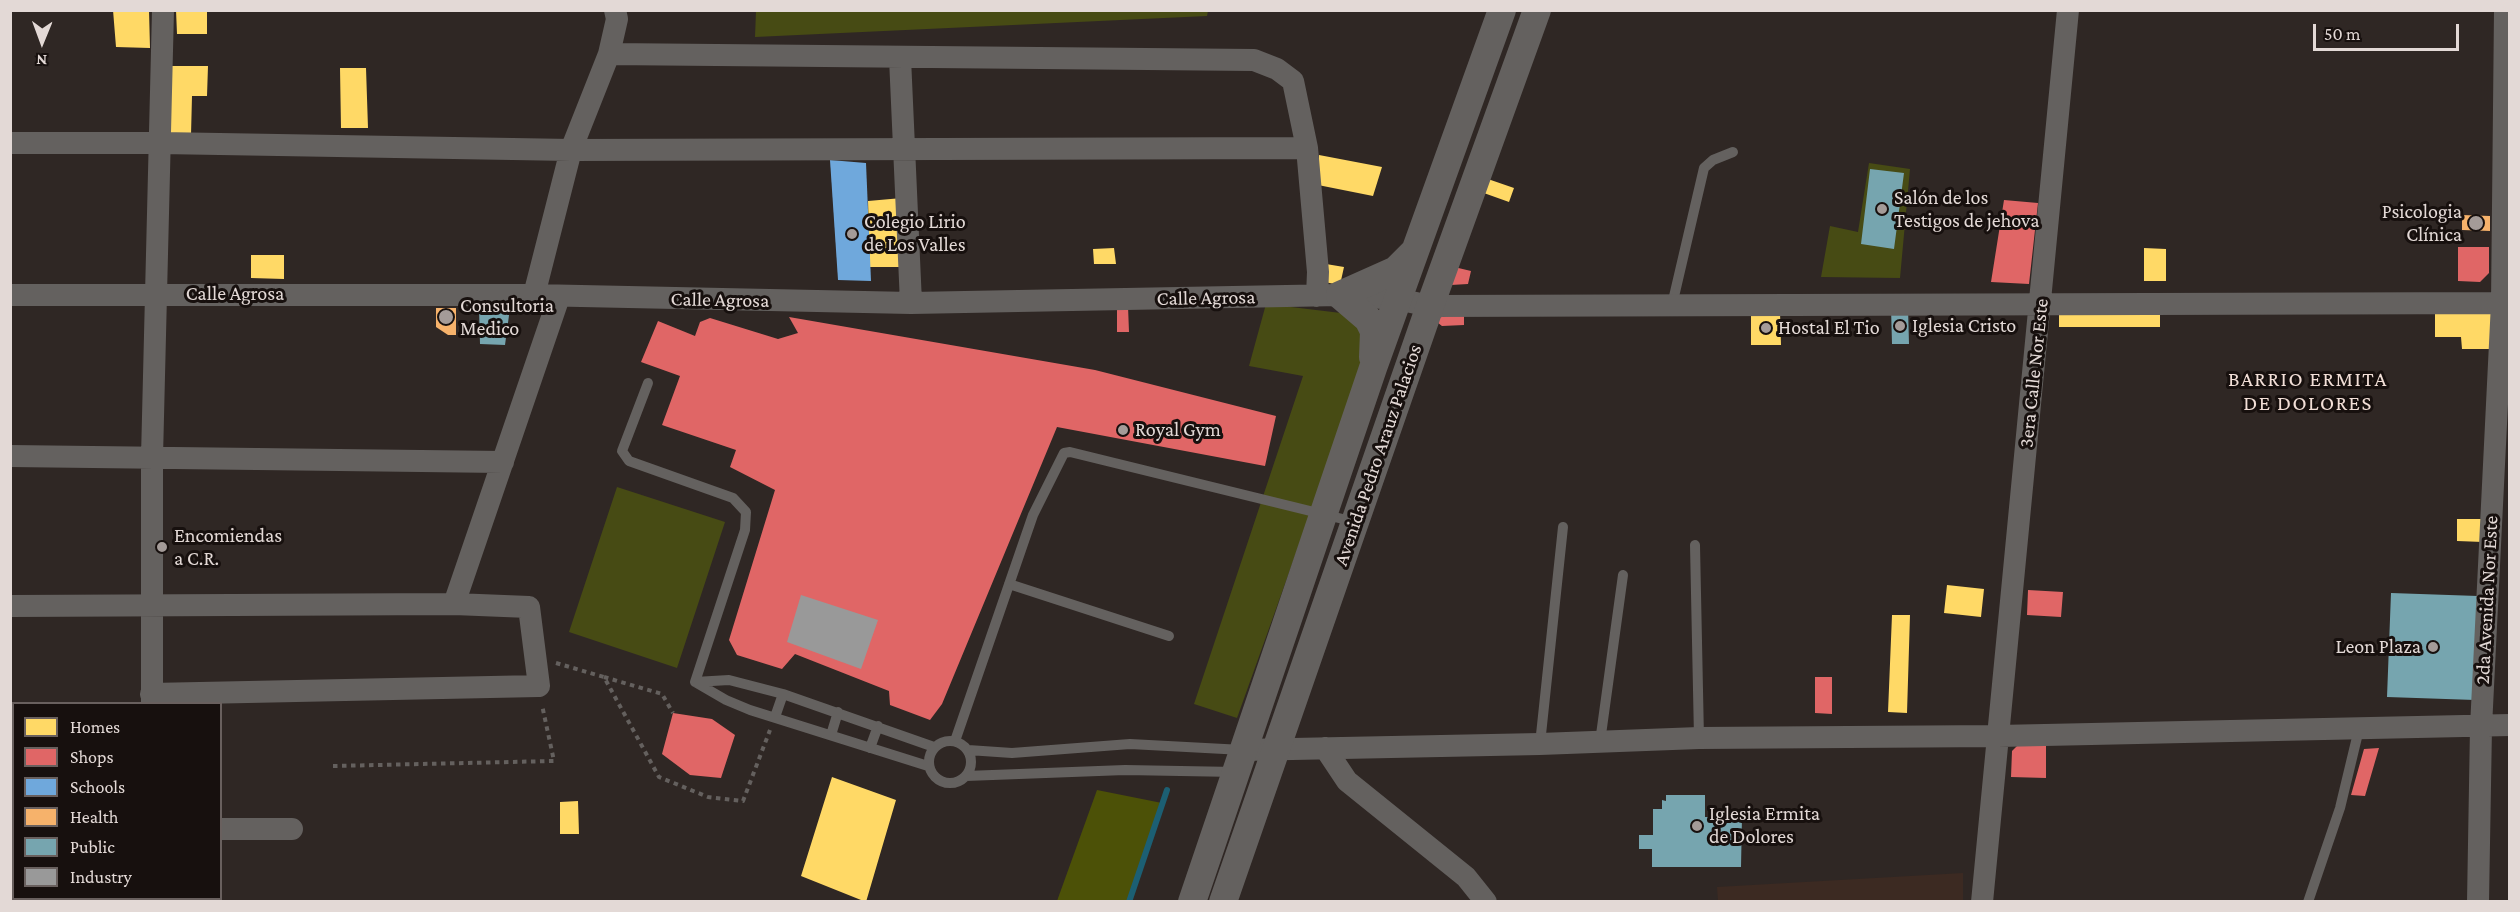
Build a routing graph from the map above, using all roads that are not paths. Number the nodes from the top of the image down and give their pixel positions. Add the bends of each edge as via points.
1 (163, 10) edge
2 (615, 10) edge
3 (1502, 10) edge
4 (1537, 10) edge
5 (2068, 10) edge
6 (2505, 10) edge
7 (609, 54) junction
8 (900, 58) junction
9 (1482, 71) junction
10 (1511, 83) junction
11 (161, 143) junction
12 (10, 144) edge
13 (904, 148) junction
14 (1307, 148) junction
15 (571, 150) junction
16 (1733, 152) dead end
17 (1415, 251) junction
18 (155, 294) junction
19 (10, 295) edge
20 (534, 295) junction
21 (1329, 295) junction
22 (559, 297) junction
23 (1397, 300) junction
24 (911, 303) junction
25 (2506, 303) edge
26 (2041, 304) junction
27 (1672, 305) junction
28 (1430, 306) junction
29 (1373, 368) junction
30 (648, 383) dead end
31 (10, 456) edge
32 (152, 457) junction
33 (503, 462) junction
34 (1324, 514) junction
35 (1355, 523) junction
36 (1563, 527) dead end
37 (1695, 545) dead end
38 (1623, 575) dead end
39 (1009, 584) junction
40 (454, 604) junction
41 (10, 606) edge
42 (151, 607) junction
43 (1169, 636) dead end
44 (695, 682) junction
45 (783, 694) junction
46 (152, 699) edge
47 (838, 712) junction
48 (775, 717) junction
49 (2510, 725) edge
50 (878, 726) junction
51 (2481, 727) junction
52 (2359, 729) junction
53 (831, 735) junction
54 (1998, 736) junction
55 (1699, 738) junction
56 (956, 741) junction
57 (1600, 742) junction
58 (1540, 744) junction
59 (870, 747) junction
60 (934, 747) junction
61 (1325, 748) junction
62 (968, 750) junction
63 (1255, 765) junction
64 (928, 766) junction
65 (966, 776) junction
66 (222, 829) edge
67 (292, 829) dead end
68 (1192, 902) edge
69 (1223, 902) edge
70 (1486, 902) edge
71 (1982, 902) edge
72 (2308, 902) edge
73 (2478, 902) edge

1 - 11 street
2 - 7 street via 617,19
3 - 9 street, Avenida Pedro Arauz Palacios
4 - 10 street, Avenida Pedro Arauz Palacios
5 - 26 street, 3era Calle Nor Este
6 - 25 street, 2da Avenida Nor Este
7 - 8 street
7 - 15 street
8 - 13 street
8 - 14 street via 1254,60 1293,81
9 - 10 street
9 - 17 street, Avenida Pedro Arauz Palacios
10 - 28 street, Avenida Pedro Arauz Palacios
11 - 12 street
11 - 15 street
11 - 18 street
13 - 14 street
13 - 15 street
13 - 24 street
14 - 21 street via 1318,272
15 - 20 street
16 - 27 lane via 1704,168
17 - 21 street via 1396,270
17 - 23 street, Avenida Pedro Arauz Palacios
18 - 19 street, Calle Agrosa
18 - 20 street, Calle Agrosa
18 - 32 street
20 - 22 street, Calle Agrosa
21 - 23 street, Calle Agrosa
21 - 24 street, Calle Agrosa
21 - 29 street via 1368,319 1374,332
22 - 24 street, Calle Agrosa
22 - 33 street
23 - 28 street, Calle Agrosa
23 - 29 street, Avenida Pedro Arauz Palacios
25 - 26 street, Calle Agrosa
25 - 51 street, 2da Avenida Nor Este
26 - 27 street, Calle Agrosa
26 - 54 street, 3era Calle Nor Este
27 - 28 street, Calle Agrosa
28 - 35 street, Avenida Pedro Arauz Palacios
29 - 34 street, Avenida Pedro Arauz Palacios
30 - 44 lane via 622,451 628,461 734,498 746,512 745,530
31 - 32 street
32 - 33 street
32 - 42 street
33 - 40 street
34 - 35 lane
34 - 39 lane via 1067,452 1061,456 1033,515
34 - 63 street, Avenida Pedro Arauz Palacios
35 - 63 street, Avenida Pedro Arauz Palacios
36 - 58 lane
37 - 55 lane
38 - 57 lane
39 - 43 lane
39 - 56 lane
40 - 42 street
40 - 46 street via 529,607 538,686
41 - 42 street
42 - 46 street
44 - 45 lane via 729,680
44 - 48 lane via 726,700
45 - 47 lane
45 - 48 lane
47 - 50 lane
47 - 53 lane
48 - 53 lane
49 - 51 street
50 - 59 lane
50 - 60 lane
51 - 52 street
51 - 73 street, 2da Avenida Nor Este
52 - 54 street
52 - 72 lane via 2340,808
53 - 59 lane
54 - 55 street
54 - 71 street, 3era Calle Nor Este
55 - 57 street
56 - 60 lane
56 - 62 lane
57 - 58 street
58 - 61 street
59 - 64 lane
60 - 64 lane
61 - 63 street
61 - 70 street via 1347,781 1466,877
62 - 63 lane via 1012,753 1130,744
62 - 65 lane via 971,768
63 - 65 lane
63 - 68 street, Avenida Pedro Arauz Palacios
63 - 69 street, Avenida Pedro Arauz Palacios
64 - 65 lane via 937,780 944,783 952,784
66 - 67 street

